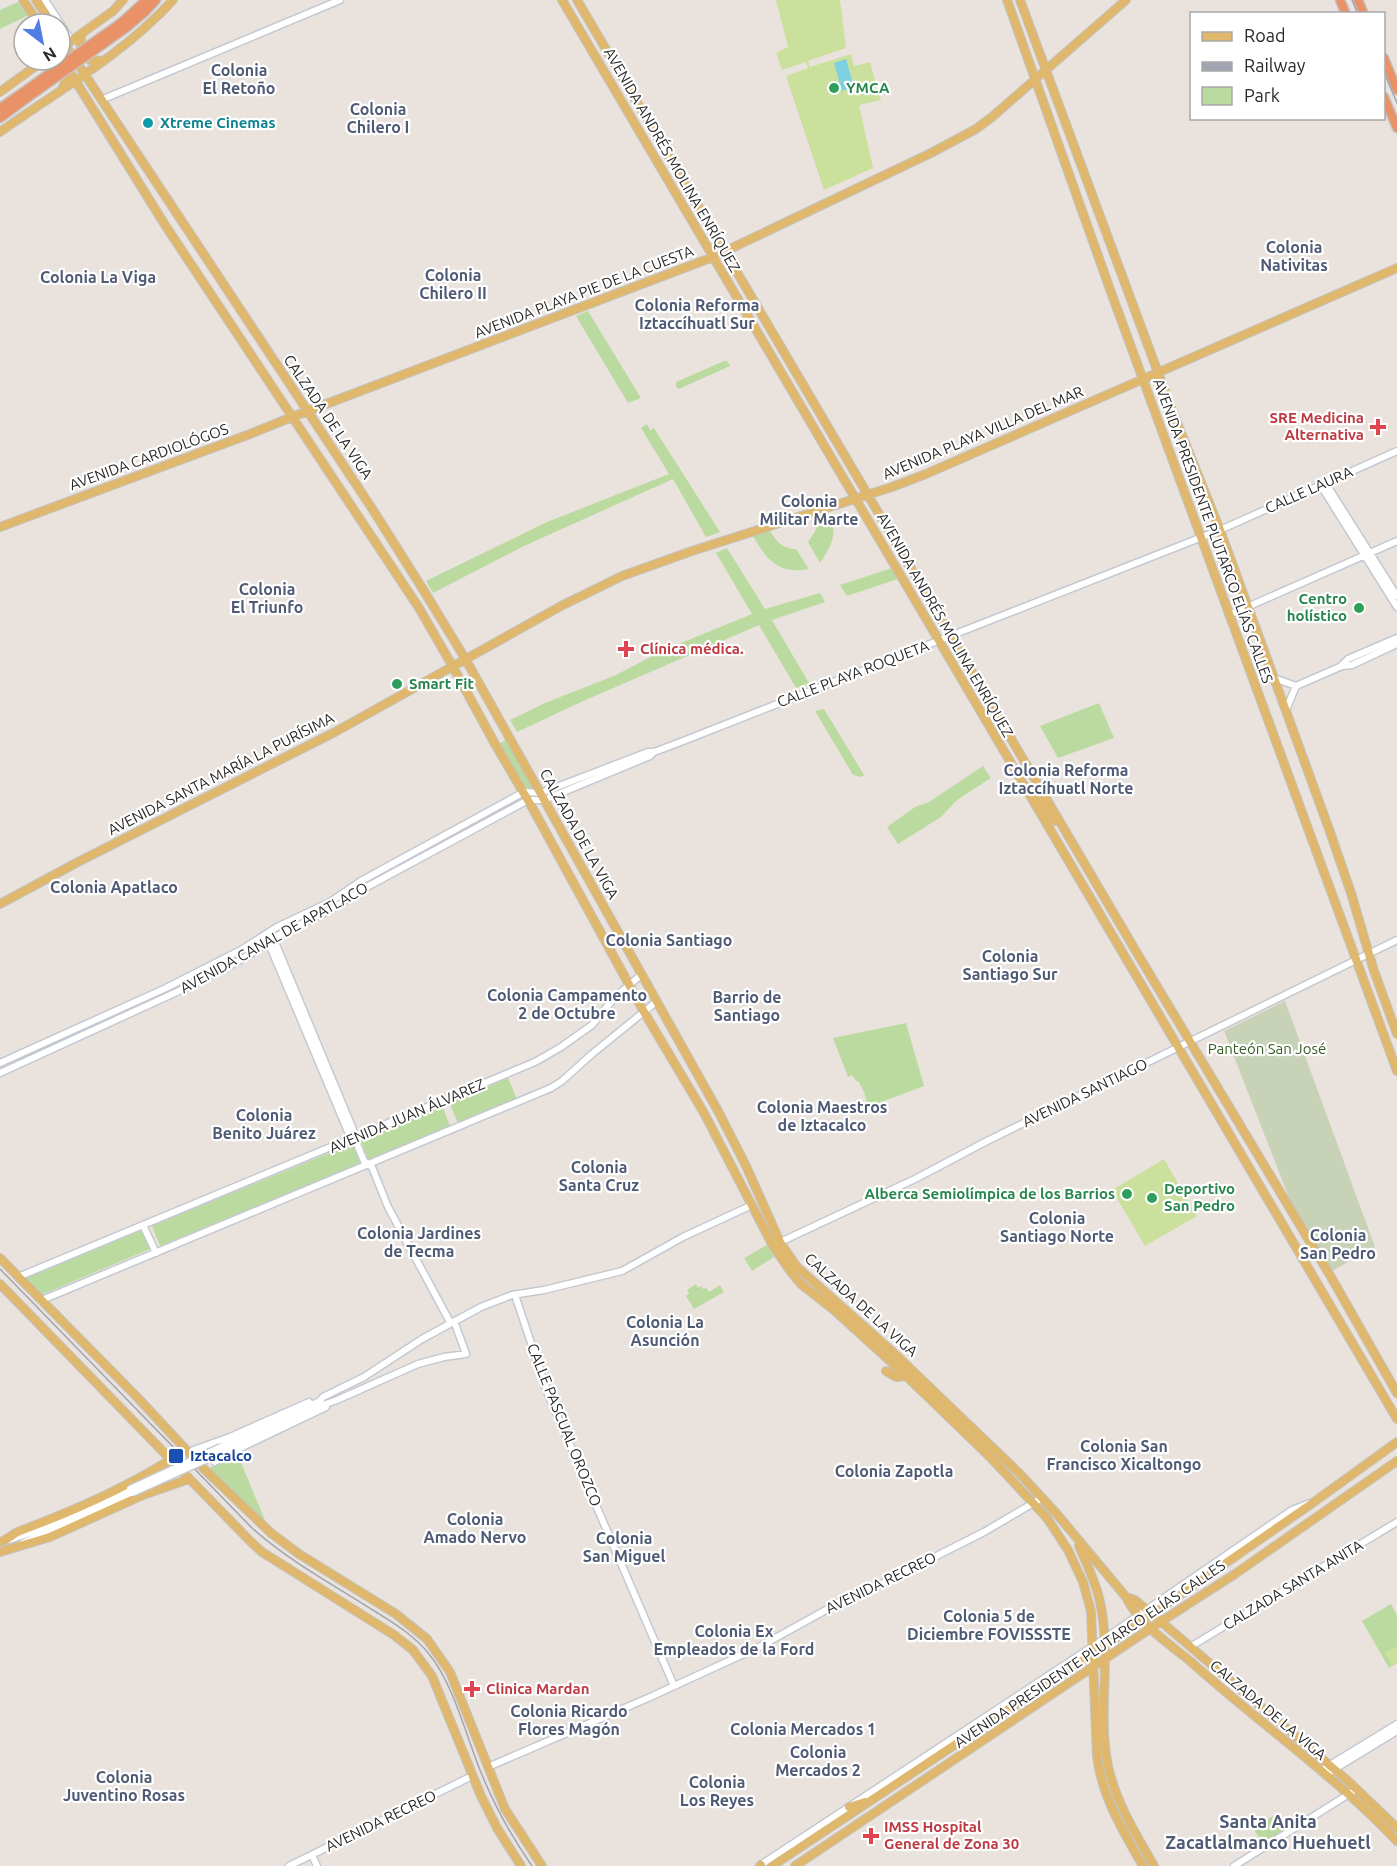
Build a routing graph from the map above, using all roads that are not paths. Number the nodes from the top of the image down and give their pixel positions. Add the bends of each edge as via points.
1 (123, 0) edge
2 (146, 0) edge
3 (156, 0) edge
4 (173, 0) edge
5 (340, 0) edge
6 (562, 0) edge
7 (577, 0) edge
8 (1006, 0) edge
9 (1020, 0) edge
10 (1126, 0) edge
11 (124, 25) junction
12 (82, 33) junction
13 (72, 40) edge
14 (72, 55) edge
15 (104, 61) junction
16 (1385, 63) edge
17 (1046, 70) junction
18 (27, 72) edge
19 (62, 72) edge
20 (70, 72) edge
21 (84, 74) junction
22 (75, 80) junction
23 (1034, 80) junction
24 (60, 90) junction
25 (1397, 90) edge
26 (0, 92) edge
27 (28, 93) junction
28 (101, 100) junction
29 (1385, 101) edge
30 (0, 108) edge
31 (0, 118) edge
32 (1397, 128) edge
33 (0, 132) edge
34 (725, 251) junction
35 (713, 257) junction
36 (1397, 268) edge
37 (1159, 373) junction
38 (1143, 379) junction
39 (307, 411) junction
40 (292, 417) junction
41 (1397, 451) edge
42 (1322, 483) junction
43 (868, 495) junction
44 (856, 499) junction
45 (0, 527) edge
46 (1220, 530) junction
47 (391, 538) junction
48 (1201, 538) junction
49 (1397, 541) edge
50 (378, 546) junction
51 (1368, 554) junction
52 (1393, 594) edge
53 (1248, 607) junction
54 (1397, 607) edge
55 (1230, 615) junction
56 (951, 636) junction
57 (1397, 638) edge
58 (938, 641) junction
59 (1397, 644) edge
60 (466, 660) junction
61 (1342, 666) junction
62 (453, 667) junction
63 (1274, 678) junction
64 (1296, 686) junction
65 (1285, 711) junction
66 (509, 736) junction
67 (495, 744) junction
68 (1014, 771) junction
69 (526, 796) junction
70 (543, 796) junction
71 (1073, 843) junction
72 (0, 904) edge
73 (269, 937) junction
74 (1397, 940) edge
75 (1370, 953) junction
76 (1357, 958) junction
77 (641, 975) junction
78 (629, 985) junction
79 (656, 1002) junction
80 (644, 1012) junction
81 (1397, 1034) edge
82 (1191, 1041) junction
83 (1178, 1048) junction
84 (0, 1063) edge
85 (1397, 1071) edge
86 (0, 1073) edge
87 (715, 1106) junction
88 (704, 1113) junction
89 (354, 1137) junction
90 (367, 1164) junction
91 (752, 1205) junction
92 (143, 1225) junction
93 (777, 1244) junction
94 (156, 1253) junction
95 (0, 1258) edge
96 (18, 1277) junction
97 (0, 1284) edge
98 (541, 1286) dead end
99 (533, 1291) junction
100 (515, 1295) junction
101 (42, 1300) junction
102 (836, 1307) junction
103 (452, 1321) junction
104 (394, 1358) junction
105 (886, 1371) dead end
106 (395, 1374) junction
107 (906, 1376) junction
108 (1397, 1393) edge
109 (323, 1397) junction
110 (337, 1400) junction
111 (1397, 1419) edge
112 (241, 1441) junction
113 (1397, 1442) edge
114 (188, 1452) junction
115 (170, 1460) junction
116 (1397, 1461) edge
117 (215, 1462) dead end
118 (189, 1479) junction
119 (134, 1480) junction
120 (131, 1491) junction
121 (143, 1495) junction
122 (1042, 1498) junction
123 (1034, 1503) junction
124 (1397, 1522) edge
125 (1075, 1536) junction
126 (4, 1541) edge
127 (20, 1546) junction
128 (0, 1552) edge
129 (1126, 1597) junction
130 (1149, 1611) junction
131 (1140, 1617) junction
132 (1161, 1622) junction
133 (1151, 1628) junction
134 (1104, 1642) junction
135 (1190, 1647) junction
136 (1093, 1649) junction
137 (1104, 1660) junction
138 (1094, 1668) junction
139 (674, 1686) junction
140 (1397, 1724) edge
141 (1106, 1730) junction
142 (1096, 1731) junction
143 (1397, 1731) edge
144 (488, 1767) junction
145 (1332, 1767) junction
146 (1322, 1773) junction
147 (472, 1776) junction
148 (1357, 1789) junction
149 (1348, 1794) junction
150 (875, 1799) junction
151 (849, 1807) junction
152 (1397, 1828) edge
153 (1397, 1841) edge
154 (312, 1855) junction
155 (289, 1866) edge
156 (317, 1866) edge
157 (521, 1866) edge
158 (542, 1866) edge
159 (760, 1866) edge
160 (772, 1866) edge
161 (795, 1866) edge
162 (1143, 1866) edge
163 (1154, 1866) edge
164 (1234, 1866) edge

1 - 12 main road
2 - 11 highway
3 - 11 highway
4 - 15 main road via 152,23
5 - 28 street
6 - 35 main road, AVENIDA ANDRÉS MOLINA ENRÍQUEZ
7 - 34 main road, AVENIDA ANDRÉS MOLINA ENRÍQUEZ
8 - 23 main road, AVENIDA PRESIDENTE PLUTARCO ELÍAS CALLES
9 - 17 main road, AVENIDA PRESIDENTE PLUTARCO ELÍAS CALLES
10 - 17 main road, AVENIDA PLAYA PIE DE LA CUESTA
11 - 27 highway, bridge
12 - 13 main road
12 - 15 main road via 80,44 90,60
14 - 21 main road, CALZADA DE LA VIGA
15 - 21 main road
16 - 25 highway
17 - 23 main road, AVENIDA PLAYA PIE DE LA CUESTA
17 - 37 main road, AVENIDA PRESIDENTE PLUTARCO ELÍAS CALLES
18 - 26 main road
19 - 24 main road via 66,78
20 - 22 main road, CALZADA DE LA VIGA
21 - 22 main road
21 - 28 main road, CALZADA DE LA VIGA
22 - 24 main road
22 - 40 main road, CALZADA DE LA VIGA
23 - 34 main road, AVENIDA PLAYA PIE DE LA CUESTA via 968,134
23 - 38 main road, AVENIDA PRESIDENTE PLUTARCO ELÍAS CALLES
24 - 33 main road
27 - 30 highway
27 - 31 highway
28 - 39 main road, CALZADA DE LA VIGA
29 - 32 highway
34 - 35 main road, AVENIDA PLAYA PIE DE LA CUESTA
34 - 43 main road, AVENIDA ANDRÉS MOLINA ENRÍQUEZ
35 - 39 main road, AVENIDA PLAYA PIE DE LA CUESTA
35 - 44 main road, AVENIDA ANDRÉS MOLINA ENRÍQUEZ
36 - 37 main road, AVENIDA PLAYA VILLA DEL MAR
37 - 38 main road, AVENIDA PLAYA VILLA DEL MAR
37 - 46 main road, AVENIDA PRESIDENTE PLUTARCO ELÍAS CALLES
38 - 43 main road, AVENIDA PLAYA VILLA DEL MAR via 926,474
38 - 48 main road, AVENIDA PRESIDENTE PLUTARCO ELÍAS CALLES
39 - 40 main road, AVENIDA CARDIOLÓGOS
39 - 47 main road, CALZADA DE LA VIGA
40 - 45 main road, AVENIDA CARDIOLÓGOS
40 - 50 main road, CALZADA DE LA VIGA
41 - 42 street, CALLE LAURA
42 - 46 street, CALLE LAURA
42 - 51 street via 1328,486
43 - 44 main road, AVENIDA PLAYA VILLA DEL MAR
43 - 56 main road, AVENIDA ANDRÉS MOLINA ENRÍQUEZ
44 - 58 main road, AVENIDA ANDRÉS MOLINA ENRÍQUEZ
44 - 60 main road, AVENIDA PLAYA VILLA DEL MAR via 622,576
46 - 48 street, CALLE PLAYA ROQUETA
46 - 53 main road, AVENIDA PRESIDENTE PLUTARCO ELÍAS CALLES
47 - 50 main road
47 - 60 main road, CALZADA DE LA VIGA
48 - 55 main road, AVENIDA PRESIDENTE PLUTARCO ELÍAS CALLES
48 - 56 street, CALLE PLAYA ROQUETA
49 - 51 street
50 - 62 main road, CALZADA DE LA VIGA
51 - 52 street
51 - 53 street
52 - 54 street
53 - 55 street
53 - 63 main road, AVENIDA PRESIDENTE PLUTARCO ELÍAS CALLES
55 - 76 main road, AVENIDA PRESIDENTE PLUTARCO ELÍAS CALLES
56 - 58 street, CALLE PLAYA ROQUETA
56 - 71 main road, AVENIDA ANDRÉS MOLINA ENRÍQUEZ
57 - 61 street via 1348,659
58 - 68 main road, AVENIDA ANDRÉS MOLINA ENRÍQUEZ
58 - 70 street, CALLE PLAYA ROQUETA
59 - 61 street
60 - 62 main road, AVENIDA PLAYA VILLA DEL MAR
60 - 66 main road, CALZADA DE LA VIGA
61 - 64 street
62 - 67 main road, CALZADA DE LA VIGA
62 - 72 main road, AVENIDA SANTA MARÍA LA PURÍSIMA
63 - 64 street
63 - 65 main road, AVENIDA PRESIDENTE PLUTARCO ELÍAS CALLES
64 - 65 street
65 - 75 main road, AVENIDA PRESIDENTE PLUTARCO ELÍAS CALLES
66 - 67 main road
66 - 70 main road, CALZADA DE LA VIGA
67 - 69 main road, CALZADA DE LA VIGA
68 - 71 main road
68 - 83 main road, AVENIDA ANDRÉS MOLINA ENRÍQUEZ
69 - 70 street
69 - 73 street, AVENIDA CANAL DE APATLACO via 277,927
69 - 78 main road, CALZADA DE LA VIGA
70 - 77 main road, CALZADA DE LA VIGA
71 - 82 main road, AVENIDA ANDRÉS MOLINA ENRÍQUEZ
73 - 84 street, AVENIDA CANAL DE APATLACO
73 - 86 street, AVENIDA CANAL DE APATLACO via 252,953 179,991
73 - 89 street via 349,1134
74 - 75 street, AVENIDA SANTIAGO
75 - 76 street, AVENIDA SANTIAGO
75 - 81 main road, AVENIDA PRESIDENTE PLUTARCO ELÍAS CALLES
76 - 82 street, AVENIDA SANTIAGO
76 - 85 main road, AVENIDA PRESIDENTE PLUTARCO ELÍAS CALLES
77 - 78 street, AVENIDA JUAN ÁLVAREZ
77 - 79 main road, CALZADA DE LA VIGA
78 - 80 main road, CALZADA DE LA VIGA
78 - 89 street, AVENIDA JUAN ÁLVAREZ via 592,1025 541,1059
79 - 80 street, AVENIDA JUAN ÁLVAREZ
79 - 87 main road, CALZADA DE LA VIGA
80 - 88 main road, CALZADA DE LA VIGA
80 - 90 street, AVENIDA JUAN ÁLVAREZ via 559,1084
82 - 83 street, AVENIDA SANTIAGO
82 - 108 main road, AVENIDA ANDRÉS MOLINA ENRÍQUEZ
83 - 93 street, AVENIDA SANTIAGO
83 - 111 main road, AVENIDA ANDRÉS MOLINA ENRÍQUEZ
87 - 88 main road
87 - 93 main road, CALZADA DE LA VIGA via 746,1166
88 - 91 main road, CALZADA DE LA VIGA
89 - 90 street
89 - 92 street, AVENIDA JUAN ÁLVAREZ
90 - 94 street, AVENIDA JUAN ÁLVAREZ
90 - 103 street
91 - 93 main road, CALZADA DE LA VIGA
91 - 99 street via 622,1271
92 - 94 street
92 - 96 street, AVENIDA JUAN ÁLVAREZ
93 - 102 main road, CALZADA DE LA VIGA via 801,1284
94 - 101 street, AVENIDA JUAN ÁLVAREZ
95 - 96 main road
96 - 101 main road
97 - 115 main road
98 - 99 street
99 - 100 street
100 - 103 street
100 - 139 street, CALLE PASCUAL OROZCO via 548,1394
101 - 114 main road
102 - 107 main road, CALZADA DE LA VIGA
102 - 122 main road, CALZADA DE LA VIGA via 946,1401
103 - 104 street
103 - 106 street via 466,1354 435,1359
104 - 106 street via 398,1368
104 - 109 street
105 - 107 main road via 896,1377
106 - 110 street
107 - 123 main road, CALZADA DE LA VIGA
109 - 112 street
109 - 114 street
110 - 112 street
110 - 117 street
112 - 120 street, bridge
113 - 130 main road, AVENIDA PRESIDENTE PLUTARCO ELÍAS CALLES
114 - 144 main road via 271,1533 396,1614 427,1640 450,1672
115 - 118 main road
115 - 119 main road
116 - 132 main road, AVENIDA PRESIDENTE PLUTARCO ELÍAS CALLES
118 - 121 main road
118 - 147 main road via 262,1552 413,1650 432,1676
119 - 121 main road
119 - 126 main road
120 - 126 street via 49,1527
120 - 127 street
121 - 127 main road via 50,1537
122 - 123 street, AVENIDA RECREO
122 - 125 main road, CALZADA DE LA VIGA
123 - 136 main road, CALZADA DE LA VIGA via 1077,1567 1091,1611
123 - 139 street, AVENIDA RECREO via 759,1647
124 - 135 street, CALZADA SANTA ANITA
125 - 129 main road, CALZADA DE LA VIGA
125 - 134 main road via 1100,1602
127 - 128 main road
129 - 130 main road, CALZADA DE LA VIGA
129 - 131 main road, CALZADA DE LA VIGA
130 - 131 main road, AVENIDA PRESIDENTE PLUTARCO ELÍAS CALLES
130 - 132 main road, CALZADA DE LA VIGA
131 - 133 main road, CALZADA DE LA VIGA
131 - 134 main road, AVENIDA PRESIDENTE PLUTARCO ELÍAS CALLES
132 - 133 main road, AVENIDA PRESIDENTE PLUTARCO ELÍAS CALLES
132 - 135 main road, CALZADA DE LA VIGA
133 - 137 main road, AVENIDA PRESIDENTE PLUTARCO ELÍAS CALLES
133 - 146 main road, CALZADA DE LA VIGA
134 - 136 main road, AVENIDA PRESIDENTE PLUTARCO ELÍAS CALLES
134 - 137 main road
135 - 145 main road, CALZADA DE LA VIGA
136 - 138 main road, CALZADA DE LA VIGA
136 - 150 main road, AVENIDA PRESIDENTE PLUTARCO ELÍAS CALLES
136 - 151 street, AVENIDA PRESIDENTE PLUTARCO ELÍAS CALLES
137 - 138 main road, AVENIDA PRESIDENTE PLUTARCO ELÍAS CALLES
137 - 141 main road
138 - 142 main road, CALZADA DE LA VIGA
138 - 161 main road, AVENIDA PRESIDENTE PLUTARCO ELÍAS CALLES
139 - 144 street, AVENIDA RECREO
140 - 145 street
141 - 142 main road
141 - 163 main road via 1115,1789
142 - 162 main road, CALZADA DE LA VIGA via 1098,1764 1106,1794
143 - 145 street
144 - 158 main road via 506,1809
145 - 146 street
145 - 148 main road, CALZADA DE LA VIGA
146 - 149 main road, CALZADA DE LA VIGA
147 - 154 street, AVENIDA RECREO
147 - 157 main road
148 - 149 street
148 - 152 main road, CALZADA DE LA VIGA
149 - 153 main road, CALZADA DE LA VIGA
149 - 164 street
150 - 151 main road
150 - 160 main road, AVENIDA PRESIDENTE PLUTARCO ELÍAS CALLES
151 - 159 street, AVENIDA PRESIDENTE PLUTARCO ELÍAS CALLES
154 - 155 street, AVENIDA RECREO
154 - 156 street

